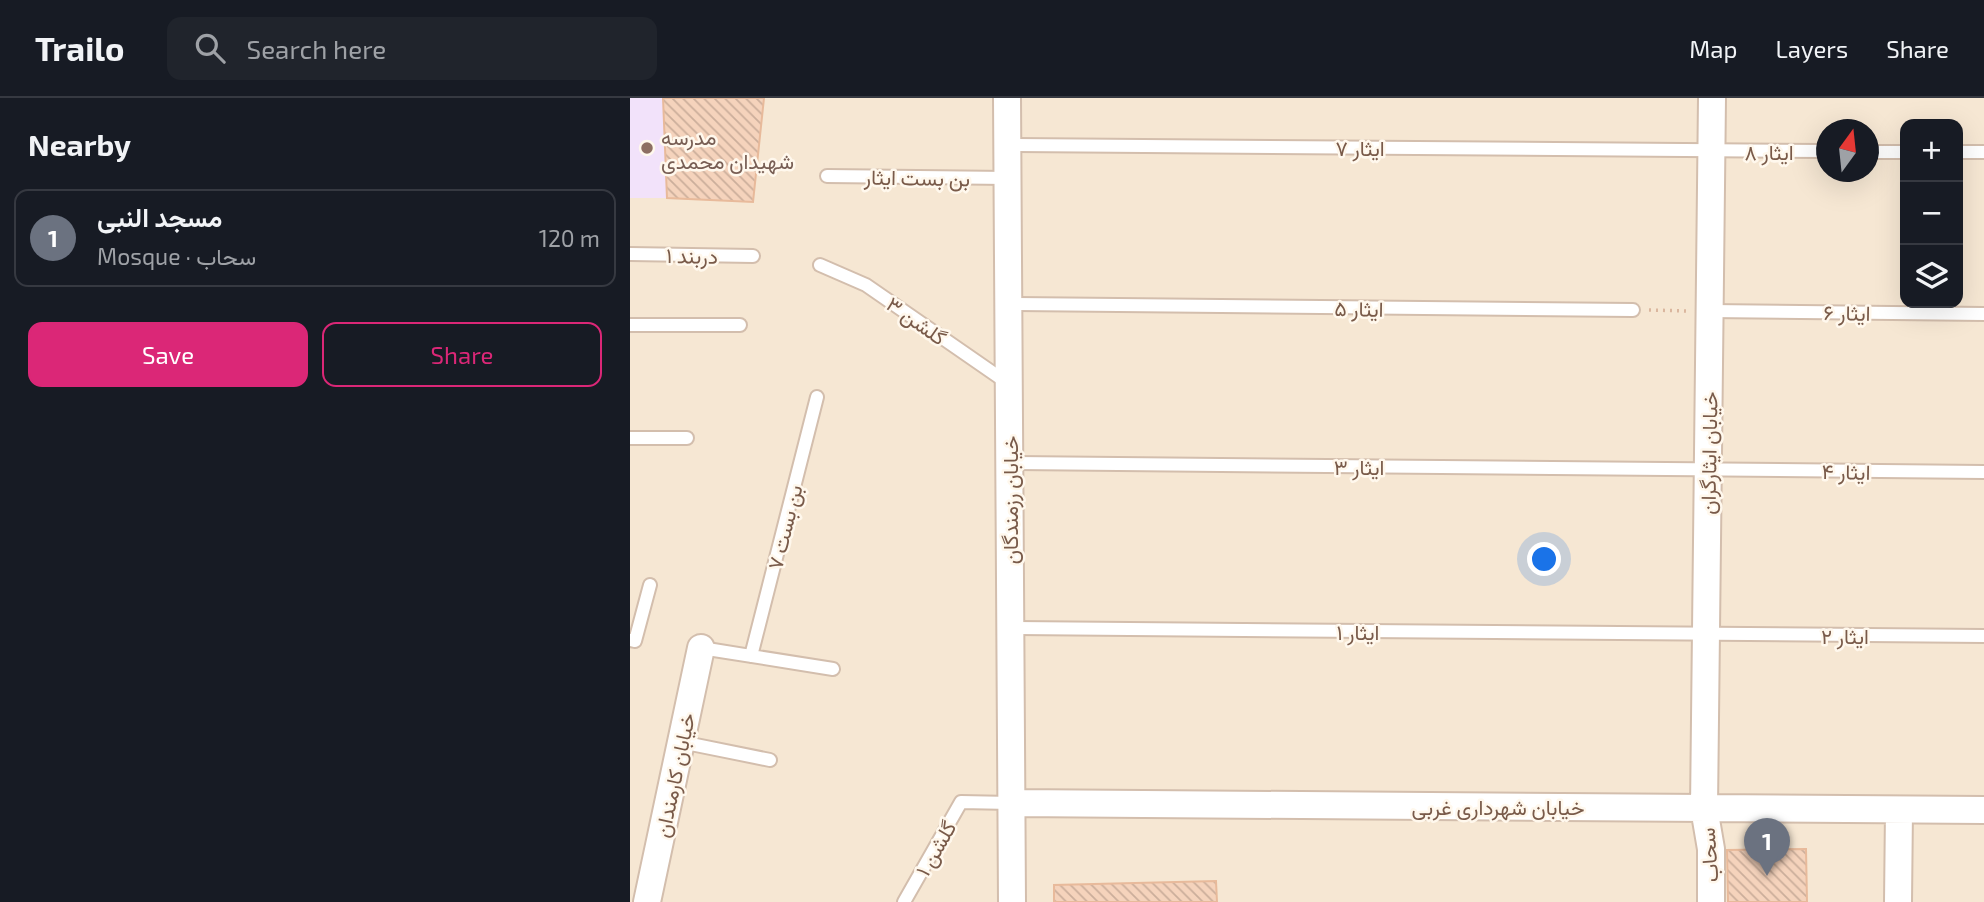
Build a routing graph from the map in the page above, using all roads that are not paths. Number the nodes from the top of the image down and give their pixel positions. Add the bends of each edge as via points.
1 (1007, 98) edge
2 (1712, 98) edge
3 (1007, 145) junction
4 (1712, 150) junction
5 (1816, 151) edge
6 (1879, 152) edge
7 (1900, 152) edge
8 (1963, 152) edge
9 (1984, 152) edge
10 (827, 176) dead end
11 (1008, 178) junction
12 (630, 254) edge
13 (753, 256) dead end
14 (820, 265) dead end
15 (1008, 304) junction
16 (1633, 310) road end
17 (1710, 311) junction
18 (1984, 314) edge
19 (630, 325) edge
20 (740, 325) dead end
21 (1009, 384) junction
22 (817, 397) dead end
23 (630, 438) edge
24 (687, 438) dead end
25 (1009, 463) junction
26 (1708, 470) junction
27 (1984, 472) edge
28 (650, 585) dead end
29 (1010, 628) junction
30 (1706, 634) junction
31 (1984, 636) edge
32 (633, 641) edge
33 (701, 648) joint
34 (751, 656) junction
35 (834, 669) dead end
36 (681, 742) junction
37 (771, 760) dead end
38 (1011, 803) junction
39 (1704, 808) junction
40 (1899, 810) junction
41 (1984, 810) edge
42 (647, 902) edge
43 (904, 902) edge
44 (1012, 902) edge
45 (1711, 902) edge
46 (1898, 902) edge

1 - 3 street, خیابان رزمندگان
2 - 4 street, خیابان ایثارگران
3 - 4 lane, ایثار ۷
3 - 11 street, خیابان رزمندگان
4 - 5 lane, ایثار ۸
4 - 17 street, خیابان ایثارگران
6 - 7 lane
8 - 9 lane
10 - 11 lane, بن بست ایثار
11 - 15 street, خیابان رزمندگان
12 - 13 lane, دربند ۱
14 - 21 lane, گلشن ۳ via 866,285
15 - 16 lane, ایثار ۵
15 - 21 street, خیابان رزمندگان
17 - 18 lane, ایثار ۶
17 - 26 street, خیابان ایثارگران
19 - 20 lane
21 - 25 street, خیابان رزمندگان
22 - 34 lane, بن بست ۷
23 - 24 lane
25 - 26 lane, ایثار ۳
25 - 29 street, خیابان رزمندگان
26 - 27 lane, ایثار ۴
26 - 30 street, خیابان ایثارگران
28 - 32 lane
29 - 30 lane, ایثار ۱
29 - 38 street, خیابان رزمندگان
30 - 31 lane, ایثار ۲
30 - 39 street, خیابان ایثارگران
33 - 34 lane
33 - 36 street, خیابان کارمندان
34 - 35 lane
36 - 37 lane
36 - 42 street, خیابان کارمندان
38 - 39 street, خیابان شهرداری غربی
38 - 43 lane, گلشن ۱ via 961,802
38 - 44 street, خیابان رزمندگان
39 - 40 street, خیابان شهرداری غربی
39 - 45 street, سحاب via 1711,849
40 - 41 street, خیابان شهرداری غربی
40 - 46 street

